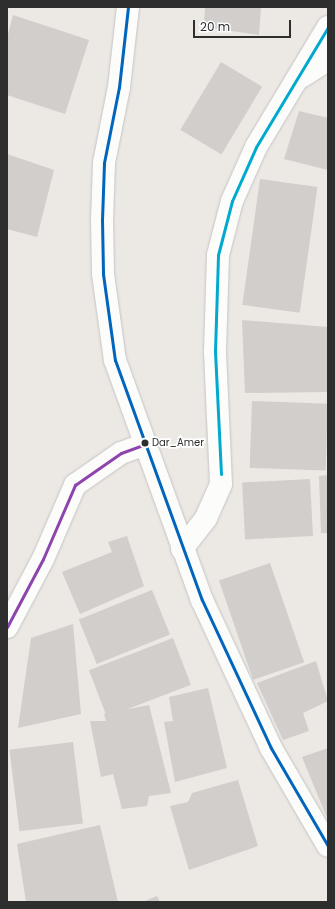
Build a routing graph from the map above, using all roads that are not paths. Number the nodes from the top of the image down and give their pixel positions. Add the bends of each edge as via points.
1 (128, 7) edge
2 (328, 26) edge
3 (328, 60) edge
4 (301, 77) junction
5 (143, 445) junction
6 (182, 549) junction
7 (7, 627) edge
8 (328, 846) edge

1 - 5 main road via 119,87 104,163 103,274 115,360
2 - 4 main road
3 - 4 main road
4 - 6 main road via 256,147 232,201 218,255 215,352 221,484 206,518
5 - 6 main road
5 - 7 main road via 121,453 75,485 43,559
6 - 8 main road via 271,748

